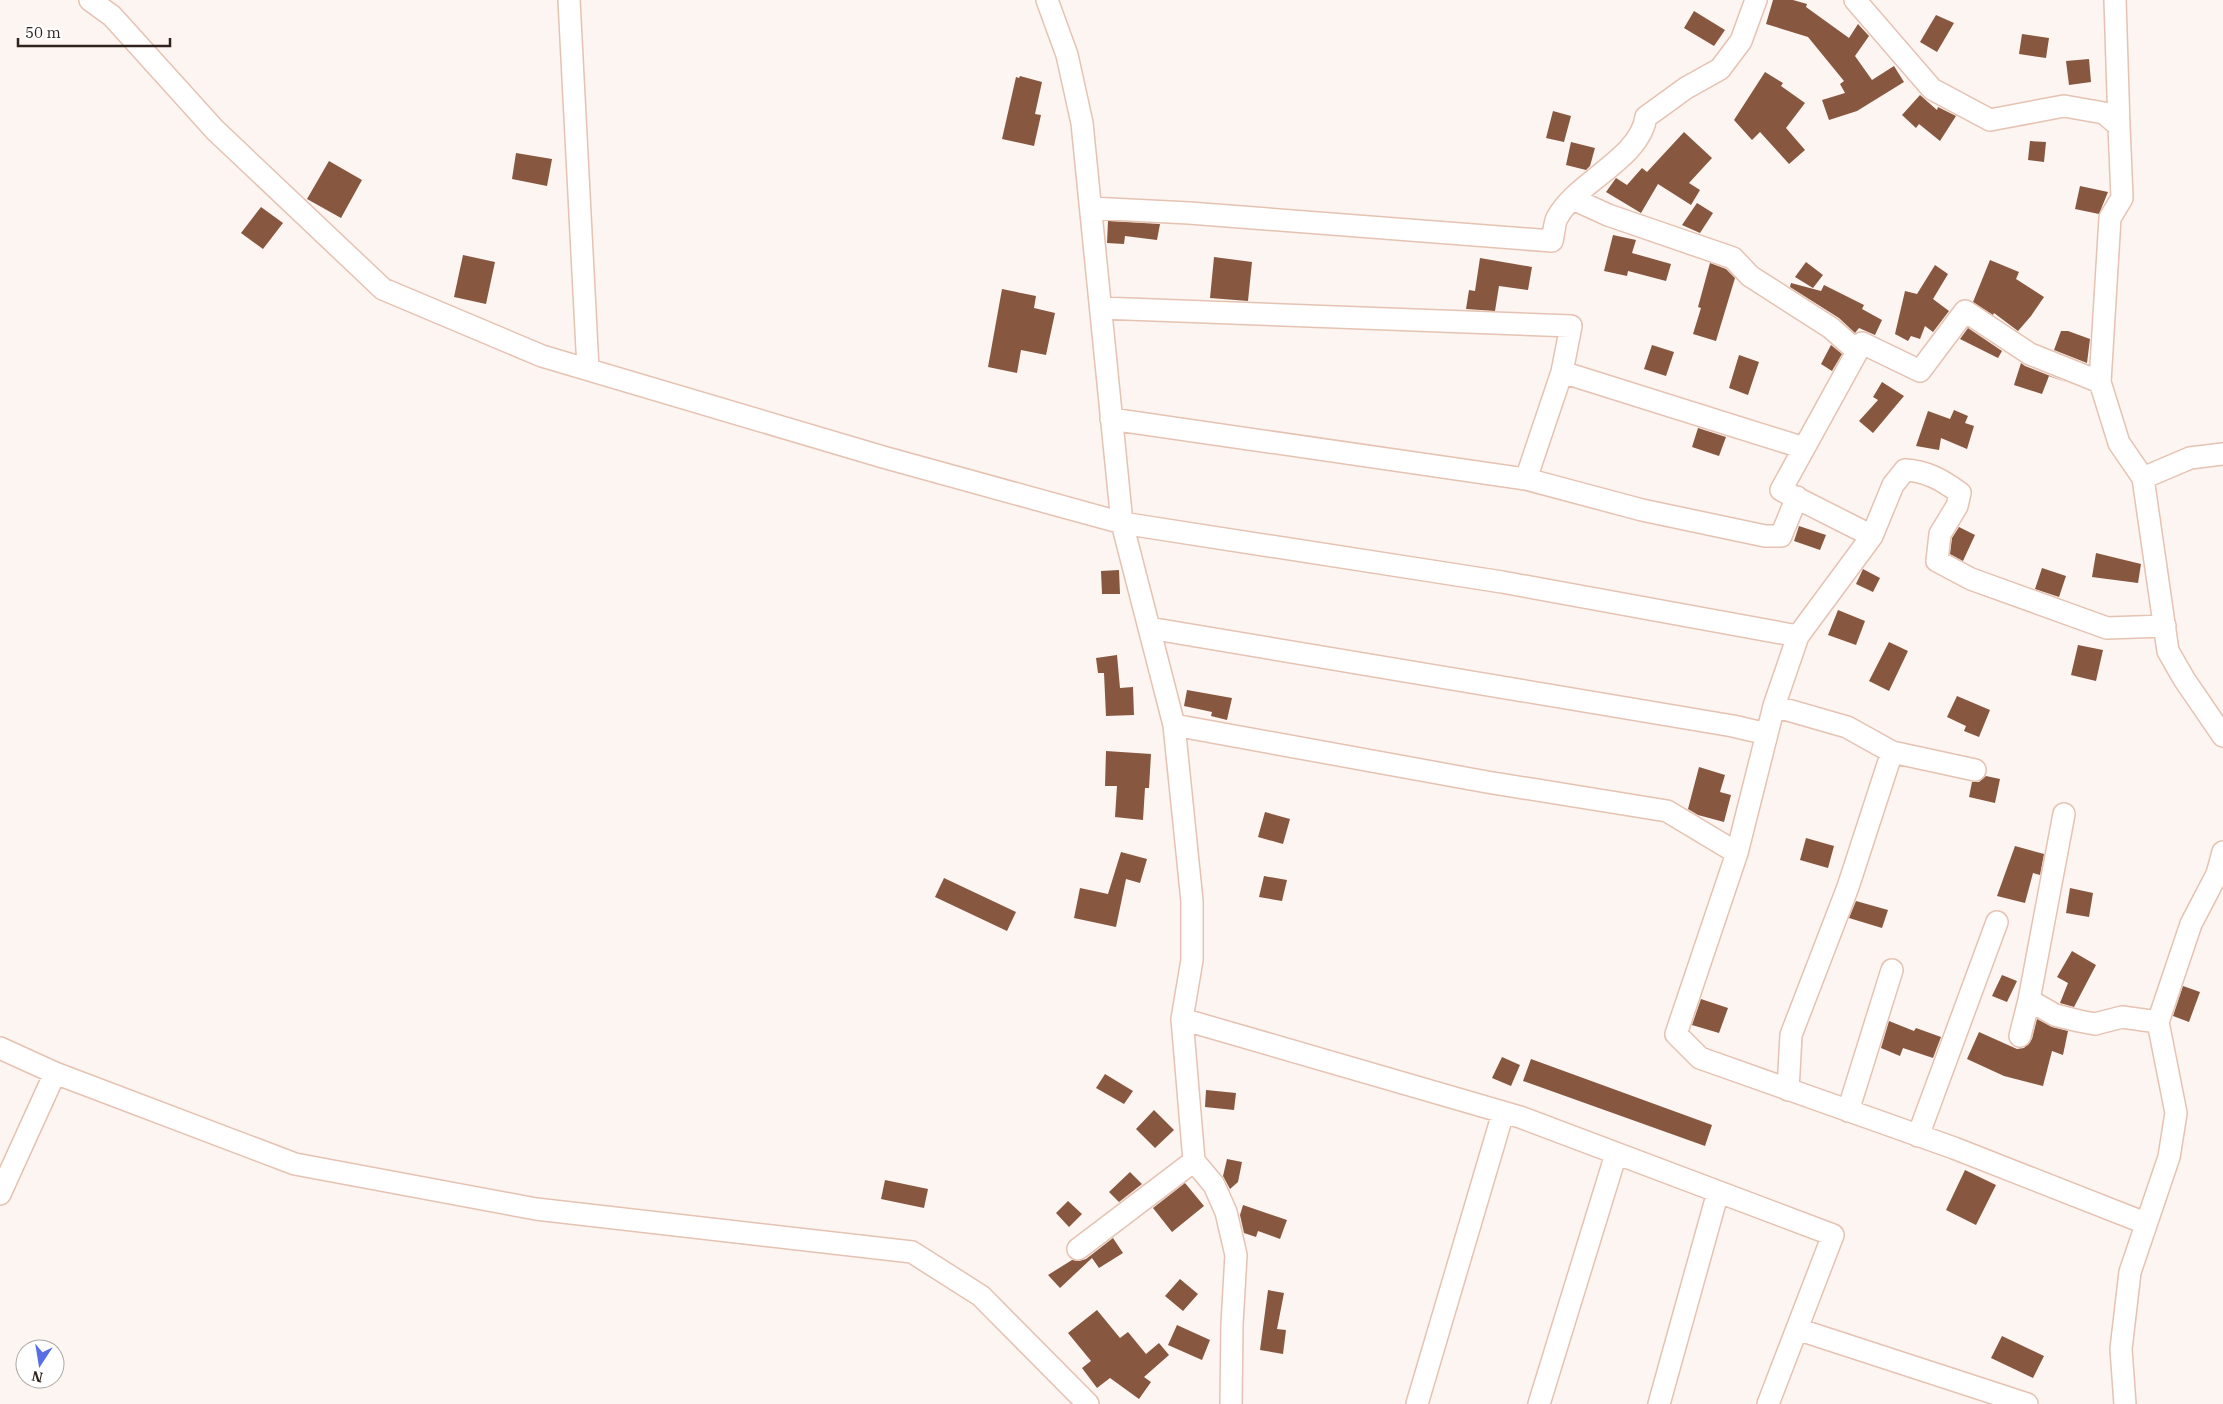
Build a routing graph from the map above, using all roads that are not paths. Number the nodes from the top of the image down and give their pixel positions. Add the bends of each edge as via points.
1 (90, 0) edge
2 (569, 0) edge
3 (1047, 0) edge
4 (1756, 0) edge
5 (1855, 0) edge
6 (2115, 0) edge
7 (2119, 126) junction
8 (1573, 199) junction
9 (1090, 208) junction
10 (1100, 308) junction
11 (1857, 351) junction
12 (588, 369) junction
13 (1562, 372) junction
14 (2100, 382) junction
15 (1111, 419) junction
16 (1804, 448) junction
17 (2223, 454) edge
18 (2143, 478) junction
19 (1526, 480) junction
20 (1797, 497) junction
21 (1122, 523) junction
22 (1872, 536) junction
23 (2165, 626) junction
24 (1149, 628) junction
25 (1798, 636) junction
26 (1774, 706) junction
27 (1174, 725) junction
28 (1767, 734) junction
29 (2223, 736) edge
30 (1892, 752) junction
31 (1975, 770) dead end
32 (2064, 814) dead end
33 (2223, 852) edge
34 (1737, 854) junction
35 (1997, 922) dead end
36 (1892, 970) dead end
37 (2029, 1000) junction
38 (1182, 1019) junction
39 (2158, 1022) junction
40 (2020, 1036) dead end
41 (0, 1048) edge
42 (55, 1073) junction
43 (1788, 1090) junction
44 (1848, 1111) junction
45 (1503, 1113) junction
46 (1918, 1136) junction
47 (1616, 1154) junction
48 (1194, 1160) junction
49 (1718, 1192) junction
50 (0, 1194) edge
51 (2145, 1224) junction
52 (1078, 1249) dead end
53 (1797, 1329) junction
54 (1088, 1404) edge
55 (1232, 1404) edge
56 (1417, 1404) edge
57 (1539, 1404) edge
58 (1660, 1404) edge
59 (1768, 1404) edge
60 (2027, 1404) edge
61 (2125, 1404) edge

1 - 12 street via 112,16 215,130 383,289 542,356
2 - 12 street
3 - 9 street via 1076,87
4 - 8 street via 1741,42 1720,69 1686,88 1646,117 1645,128 1635,142
5 - 7 street via 1932,89 1990,120 2064,106 2104,113
6 - 7 street
7 - 14 street via 2122,198 2110,218
8 - 9 street via 1557,218 1552,241
8 - 11 street via 1608,215 1733,258 1750,276 1831,328
9 - 10 street
10 - 13 street via 1571,326
10 - 15 street
11 - 14 street via 1862,343 1920,371 1965,311 2030,354
11 - 16 street
12 - 21 street via 883,457
13 - 16 street
13 - 19 street
14 - 18 street via 2119,443
15 - 19 street
15 - 21 street
16 - 20 street via 1781,490
17 - 18 street via 2190,458
18 - 23 street
19 - 20 street via 1642,510 1765,536 1781,536
20 - 22 street
21 - 24 street
21 - 25 street via 1502,582
22 - 23 street via 1893,485 1905,470 1919,470 1960,492 1957,506 1940,534 1937,560 1971,579 2107,628
22 - 25 street
23 - 29 street via 2168,650
24 - 27 street
24 - 28 street
25 - 26 street
26 - 28 street
26 - 30 street via 1847,728
27 - 34 street via 1667,811
27 - 38 street via 1192,901 1192,960
28 - 34 street
30 - 31 street
30 - 43 street via 1848,887 1791,1035
32 - 37 street
33 - 39 street via 2217,874 2191,924
34 - 43 street via 1676,1034 1700,1058
35 - 46 street
36 - 44 street
37 - 39 street via 2055,1015 2087,1023 2122,1017
37 - 40 street
38 - 45 street
38 - 48 street
39 - 51 street via 2176,1113 2169,1157
41 - 42 street
42 - 50 street
42 - 54 street via 295,1164 536,1209 912,1252 981,1296
43 - 44 street
44 - 46 street
45 - 47 street
45 - 56 street
46 - 51 street
47 - 49 street
47 - 57 street
48 - 52 street
48 - 55 street via 1214,1185 1226,1212 1236,1255
49 - 53 street via 1833,1235
49 - 58 street
51 - 61 street via 2130,1272 2121,1350
53 - 59 street
53 - 60 street

